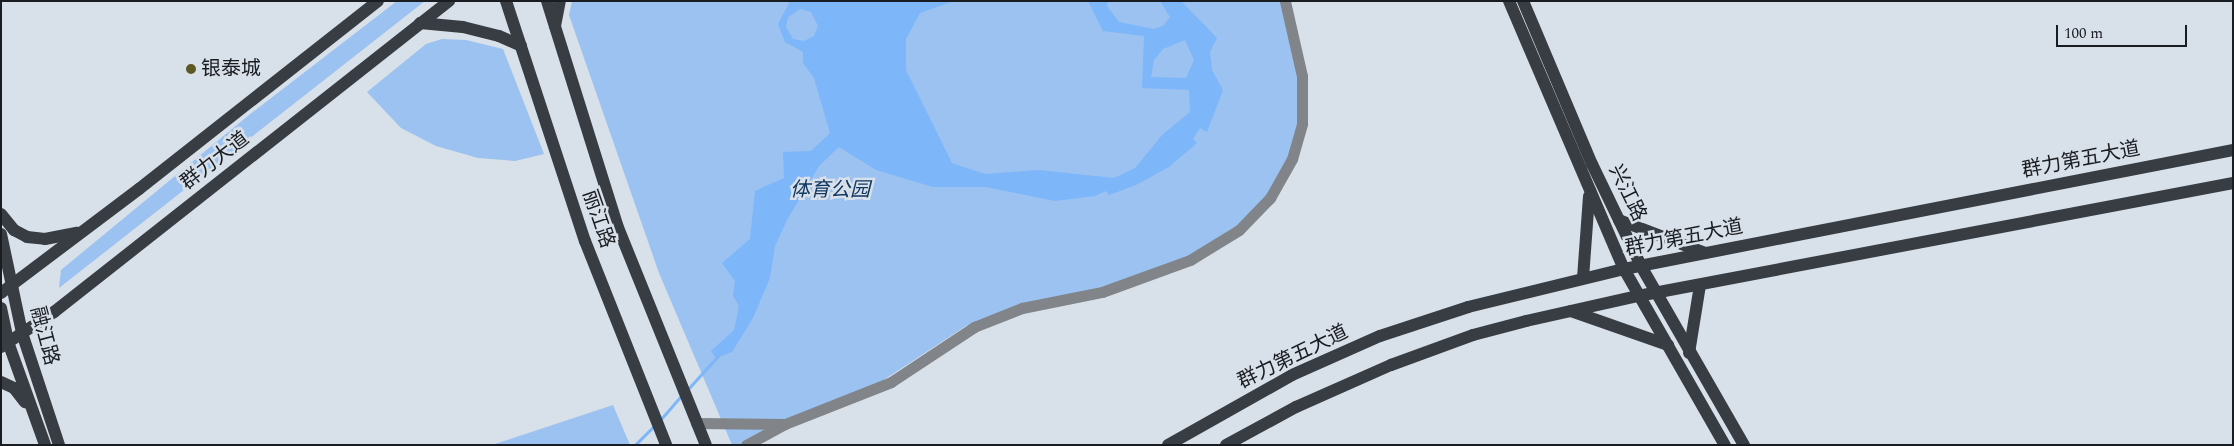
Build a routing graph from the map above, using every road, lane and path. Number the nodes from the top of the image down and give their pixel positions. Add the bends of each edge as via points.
1 (378, 1) edge
2 (449, 1) edge
3 (506, 1) edge
4 (546, 1) edge
5 (560, 1) edge
6 (1286, 1) edge
7 (1509, 1) edge
8 (1523, 1) edge
9 (420, 24) junction
10 (555, 28) junction
11 (520, 46) junction
12 (2233, 150) edge
13 (2233, 183) edge
14 (1590, 194) junction
15 (1, 214) edge
16 (1619, 220) junction
17 (82, 232) junction
18 (1, 234) edge
19 (1705, 253) junction
20 (1641, 266) junction
21 (1624, 268) junction
22 (1583, 278) junction
23 (12, 284) junction
24 (1700, 286) junction
25 (1, 293) edge
26 (1656, 294) junction
27 (1638, 296) junction
28 (1, 308) edge
29 (1572, 311) junction
30 (22, 333) junction
31 (5, 344) edge
32 (1668, 344) junction
33 (1689, 353) junction
34 (1, 382) edge
35 (34, 415) junction
36 (696, 423) junction
37 (785, 424) junction
38 (665, 441) edge
39 (45, 445) edge
40 (59, 445) edge
41 (706, 445) edge
42 (746, 445) edge
43 (1168, 445) edge
44 (1226, 445) edge
45 (1725, 445) edge
46 (1744, 445) edge

1 - 17 main road, 群力大道
2 - 9 main road, 群力大道
3 - 11 main road, 丽江路
4 - 10 main road, 丽江路
5 - 10 main road
6 - 37 street via 1302,76 1302,123 1292,159 1270,198 1239,230 1190,260 1172,267 1102,292 1022,308 974,327 891,382
7 - 14 main road, 兴江路
8 - 16 main road, 兴江路
9 - 11 main road via 463,27 499,36
9 - 30 main road, 群力大道 via 54,312
10 - 36 main road, 丽江路 via 617,225
11 - 38 main road, 丽江路 via 585,242
12 - 19 main road, 群力第五大道
13 - 24 main road
14 - 21 main road, 兴江路
14 - 22 main road
15 - 17 main road via 14,230 28,237 45,238
16 - 19 main road
16 - 20 main road, 兴江路
17 - 23 main road, 群力大道
18 - 23 main road, 融江路
19 - 20 main road, 群力第五大道
20 - 21 main road, 群力第五大道
20 - 26 main road, 兴江路
21 - 22 main road, 群力第五大道
21 - 27 main road, 兴江路
22 - 43 main road, 群力第五大道 via 1468,307 1380,336 1292,375
23 - 25 main road, 群力大道
23 - 30 main road, 融江路
24 - 26 main road
24 - 33 main road
26 - 27 main road
26 - 33 main road, 兴江路
27 - 29 main road
27 - 32 main road, 兴江路
28 - 31 main road, 融江路
29 - 32 main road
29 - 44 main road via 1473,336 1391,365 1296,407
30 - 31 main road, 群力大道
30 - 40 main road, 融江路
31 - 35 main road, 融江路
32 - 45 main road, 兴江路
33 - 46 main road, 兴江路
34 - 35 main road via 14,388
35 - 39 main road, 融江路
36 - 37 street
36 - 41 main road, 丽江路
37 - 42 street

